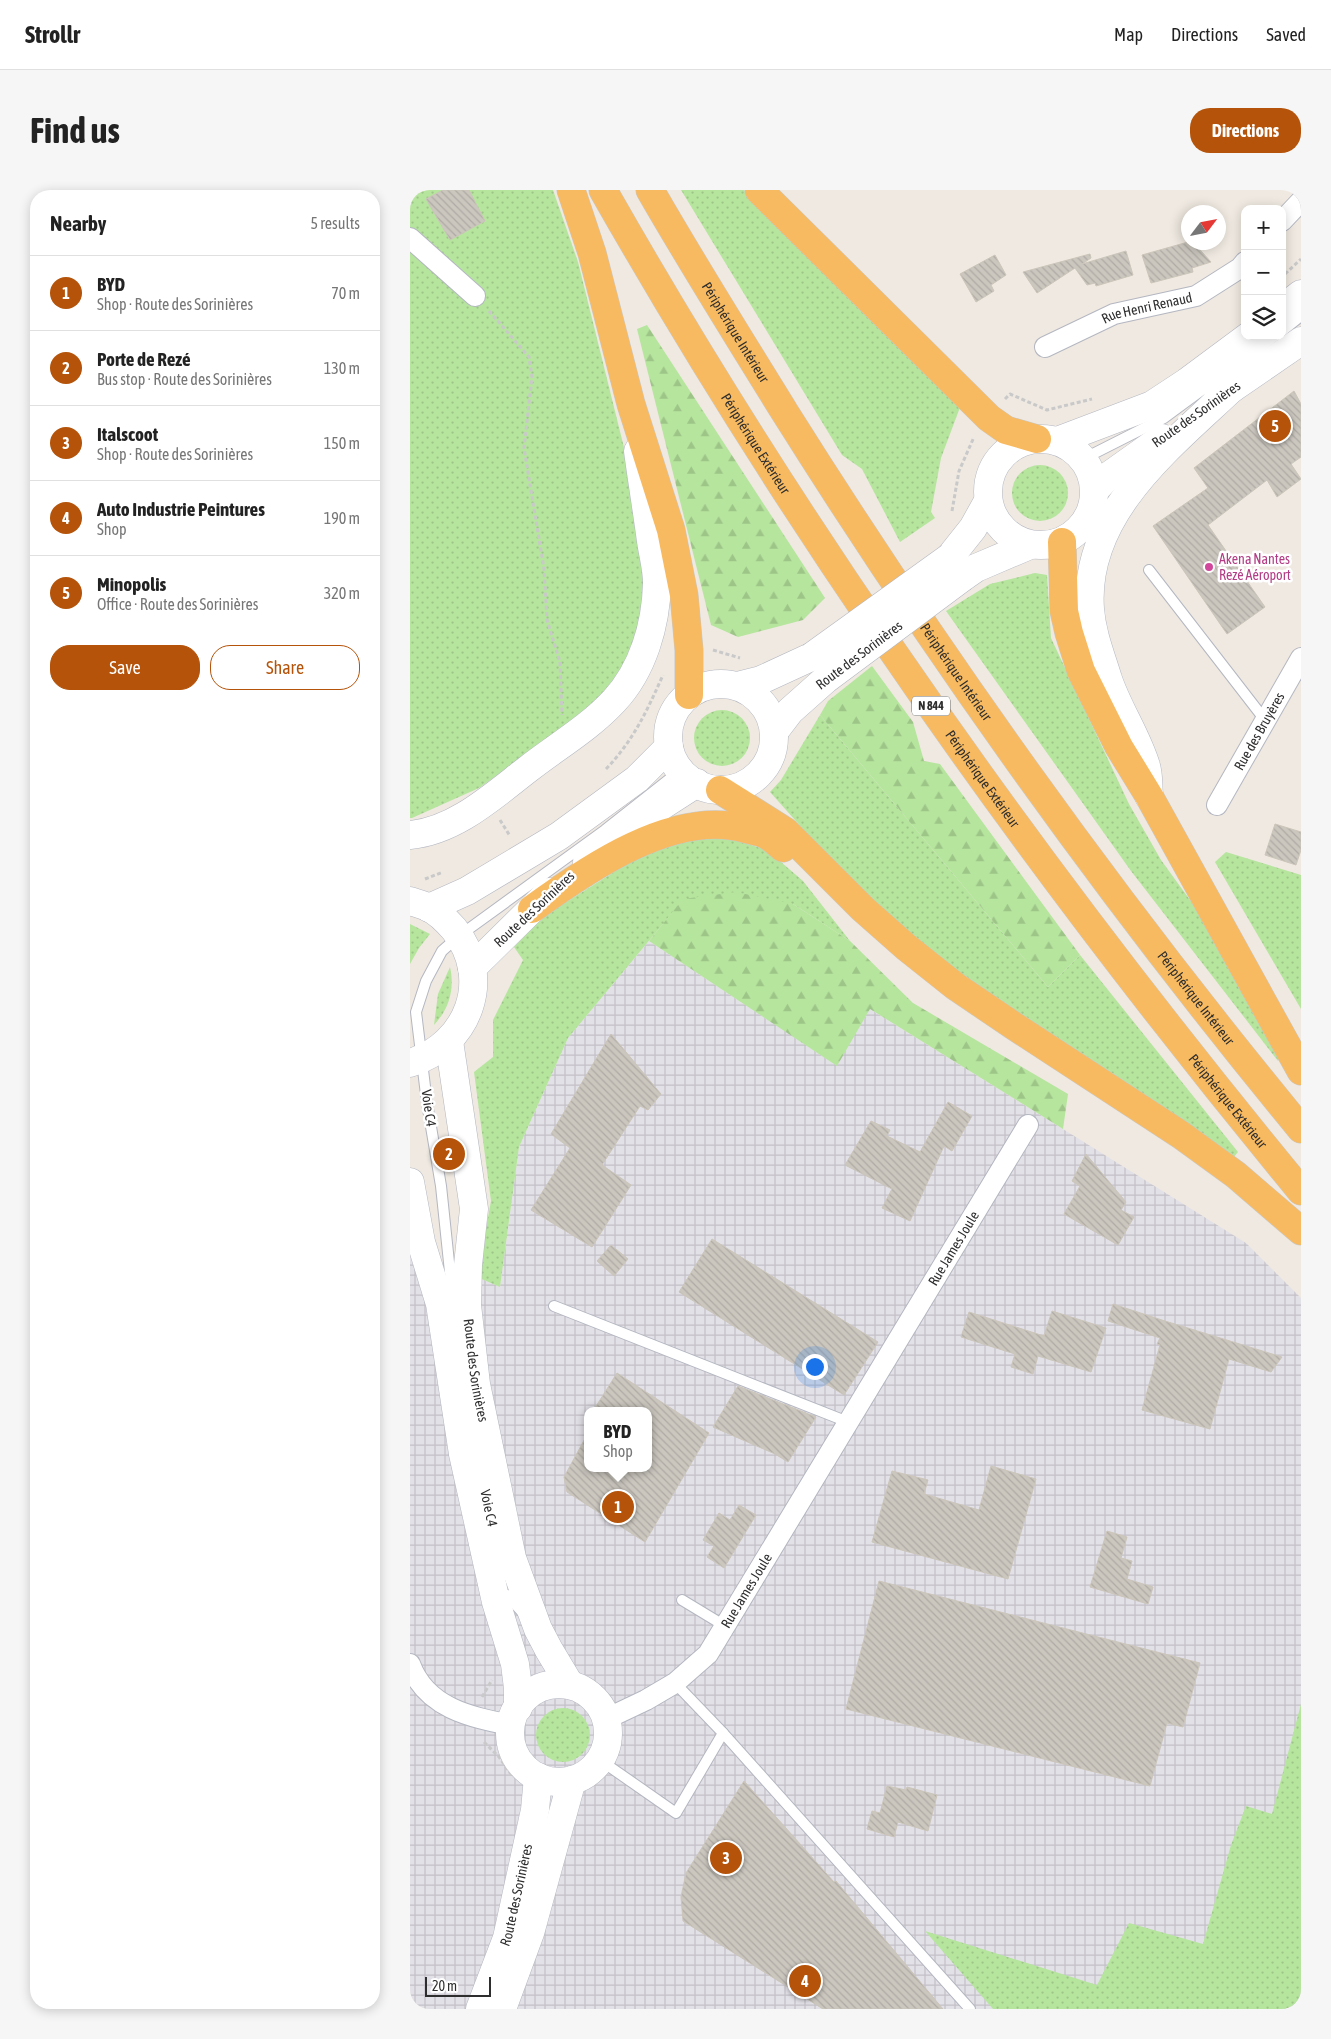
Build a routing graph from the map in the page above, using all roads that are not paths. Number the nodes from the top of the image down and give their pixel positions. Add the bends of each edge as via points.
1 (571, 190) edge
2 (603, 190) edge
3 (650, 190) edge
4 (759, 190) edge
5 (1301, 201) edge
6 (1286, 217) edge
7 (410, 238) edge
8 (1241, 267) edge
9 (1301, 294) edge
10 (475, 296) road end
11 (1286, 306) edge
12 (1301, 316) edge
13 (1286, 328) edge
14 (1244, 340) edge
15 (1270, 340) edge
16 (1301, 341) edge
17 (1045, 347) dead end
18 (1232, 388) junction
19 (631, 404) junction
20 (1047, 440) junction
21 (1083, 459) junction
22 (1095, 490) junction
23 (988, 501) junction
24 (1062, 542) junction
25 (1030, 545) junction
26 (957, 567) junction
27 (1149, 570) dead end
28 (1301, 658) edge
29 (819, 668) junction
30 (737, 686) junction
31 (689, 695) junction
32 (1265, 720) junction
33 (774, 732) junction
34 (692, 773) junction
35 (1149, 796) junction
36 (1216, 805) dead end
37 (410, 835) edge
38 (834, 881) junction
39 (419, 896) edge
40 (532, 908) junction
41 (460, 936) junction
42 (472, 968) junction
43 (450, 1041) junction
44 (416, 1061) edge
45 (1301, 1071) edge
46 (1028, 1125) dead end
47 (1301, 1129) edge
48 (410, 1182) edge
49 (1301, 1191) edge
50 (1301, 1231) edge
51 (554, 1306) dead end
52 (455, 1321) dead end
53 (458, 1348) dead end
54 (462, 1376) dead end
55 (848, 1422) junction
56 (504, 1600) junction
57 (682, 1600) dead end
58 (725, 1626) junction
59 (538, 1629) junction
60 (410, 1664) edge
61 (676, 1684) junction
62 (570, 1686) junction
63 (505, 1717) junction
64 (606, 1719) junction
65 (722, 1733) junction
66 (600, 1760) junction
67 (526, 1778) junction
68 (572, 1780) junction
69 (546, 1825) junction
70 (524, 1916) dead end
71 (480, 2009) edge
72 (489, 2009) edge
73 (502, 2009) edge
74 (970, 2009) edge

1 - 19 highway via 592,253
2 - 49 highway, Périphérique Extérieur / N 844 via 756,442 912,678 1126,973
3 - 47 highway, Périphérique Intérieur / N 844 via 829,482 962,681 1140,926
4 - 20 highway via 989,418 1006,430
5 - 6 street
7 - 10 street
8 - 17 street, Rue Henri Renaud via 1196,296 1114,314
9 - 11 main road
12 - 13 lane
14 - 20 main road via 1152,404
15 - 21 lane via 1164,418
16 - 18 main road, Route des Sorinières
18 - 22 main road, Route des Sorinières via 1107,477
18 - 35 main road via 1139,480 1117,510 1100,543 1093,566 1090,609 1095,639 1111,687 1146,767
19 - 31 highway via 671,530 684,594
19 - 37 main road via 657,581 654,616 632,678 614,701 586,727 486,801 448,824
20 - 21 main road via 1074,450
20 - 23 main road via 1024,441 1003,454 995,464 987,488
21 - 22 main road via 1092,474
22 - 24 main road via 1094,503 1083,526
23 - 25 main road via 1003,530
23 - 26 main road, Route des Sorinières
24 - 25 main road
24 - 35 highway via 1064,611 1081,671 1118,747
25 - 26 main road, Route des Sorinières via 976,568
26 - 29 main road, Route des Sorinières, bridge
27 - 32 lane
28 - 32 street, Rue des Bruyères
29 - 30 main road, Route des Sorinières
29 - 33 main road, Route des Sorinières
30 - 31 main road via 715,684
30 - 33 main road via 760,701 772,721
31 - 34 main road via 679,705 669,732
32 - 36 street, Rue des Bruyères
33 - 34 main road via 771,754 760,773 749,782 735,788
34 - 38 highway via 785,831
34 - 39 main road via 637,779 559,836 467,891
34 - 40 main road, Route des Sorinières via 652,812 560,882
34 - 41 lane, Voie C4 via 605,830
35 - 45 highway
38 - 40 highway via 809,868 766,835 740,827 684,827 646,839
38 - 50 highway via 906,947 955,986 1182,1135 1236,1174
39 - 41 main road
40 - 42 main road, Route des Sorinières
41 - 42 main road
41 - 44 lane, Voie C4 via 442,950 426,980 416,1012
42 - 43 main road via 470,1007
43 - 44 main road
43 - 59 main road, Route des Sorinières via 474,1209 467,1305 476,1384 512,1558
44 - 52 lane, Voie C4 via 427,1103 441,1186
46 - 55 street, Rue James Joule
48 - 56 main road, Route des Sorinières via 421,1242 440,1304 463,1454
51 - 55 lane
53 - 54 lane
55 - 58 street, Rue James Joule
56 - 59 lane
56 - 63 main road, Route des Sorinières via 518,1688
57 - 58 lane
58 - 61 street, Rue James Joule via 708,1654
59 - 62 main road, Route des Sorinières
60 - 63 street via 429,1695 450,1708
61 - 64 street, Rue James Joule
61 - 65 lane
62 - 63 main road via 544,1686
62 - 64 main road via 592,1698
63 - 67 main road, Route des Sorinières via 514,1751 524,1766
64 - 66 main road via 608,1740
65 - 66 lane via 676,1813
65 - 74 lane
66 - 68 main road via 583,1776
67 - 68 main road
67 - 69 main road, Route des Sorinières
68 - 69 main road, Route des Sorinières
69 - 71 main road, Route des Sorinières
69 - 73 main road, Route des Sorinières via 530,1933
70 - 72 lane

